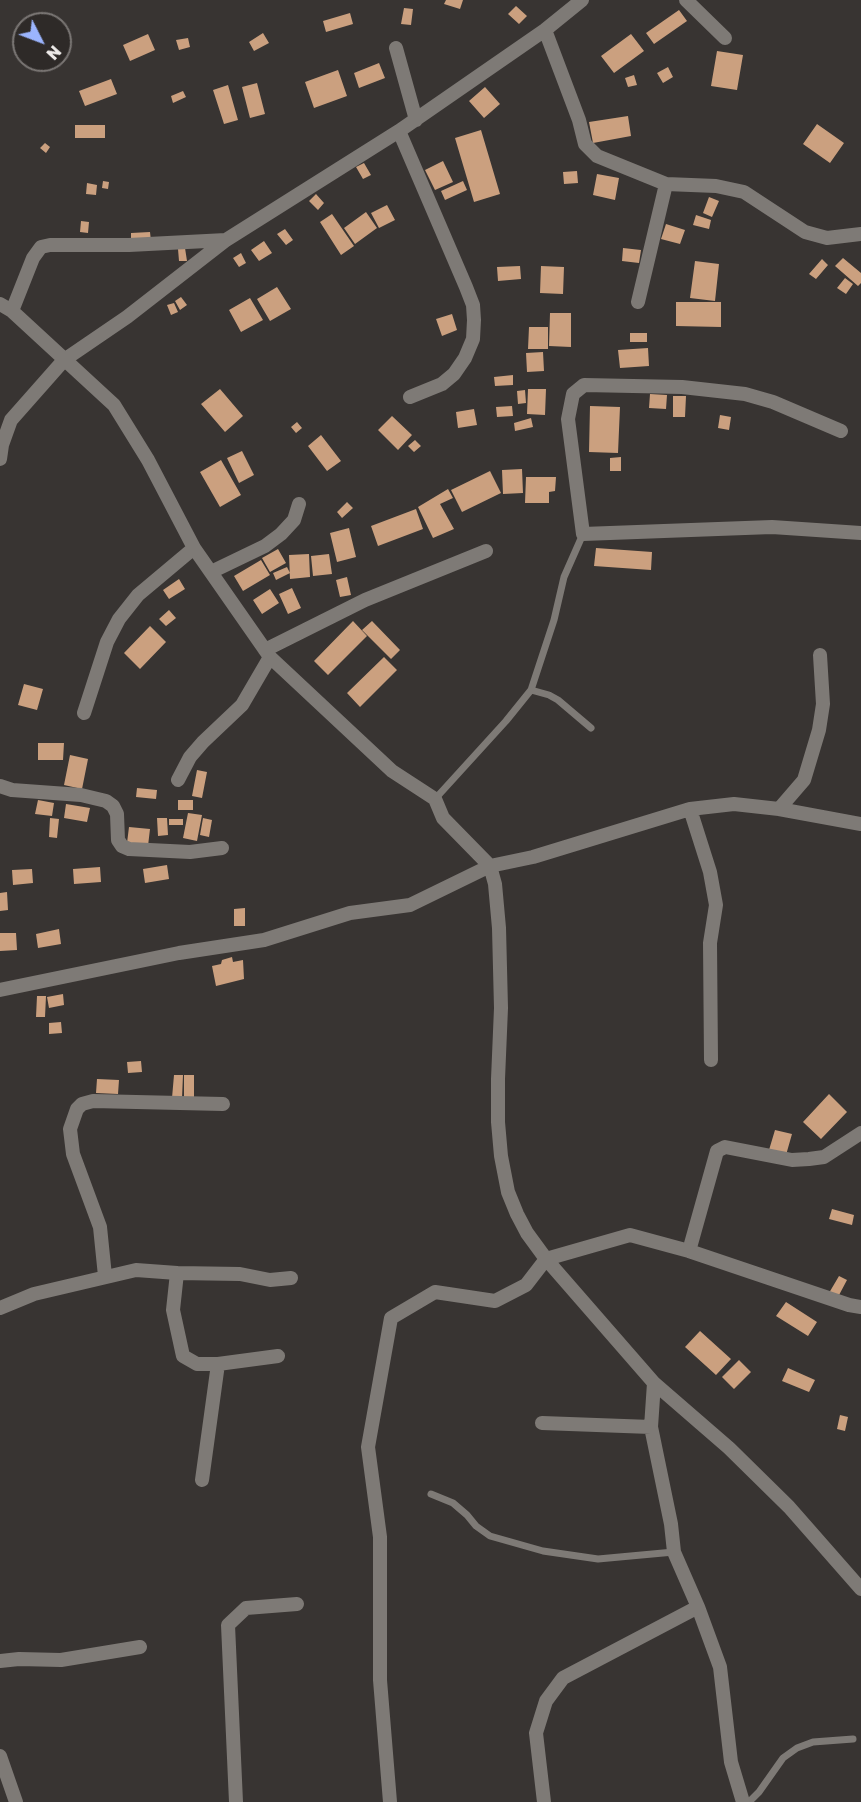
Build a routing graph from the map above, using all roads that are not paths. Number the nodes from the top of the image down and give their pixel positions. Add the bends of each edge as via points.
1 (582, 0) edge
2 (686, 0) edge
3 (545, 30) junction
4 (725, 38) dead end
5 (396, 48) dead end
6 (416, 120) junction
7 (399, 131) junction
8 (666, 184) junction
9 (861, 234) edge
10 (226, 240) junction
11 (638, 302) dead end
12 (6, 307) edge
13 (64, 360) junction
14 (410, 397) dead end
15 (841, 431) dead end
16 (0, 459) edge
17 (299, 504) dead end
18 (861, 533) edge
19 (583, 534) junction
20 (194, 548) junction
21 (486, 551) dead end
22 (211, 572) junction
23 (267, 653) junction
24 (820, 655) dead end
25 (531, 690) junction
26 (84, 713) dead end
27 (591, 728) dead end
28 (178, 780) dead end
29 (0, 786) edge
30 (435, 799) junction
31 (690, 809) junction
32 (778, 809) junction
33 (861, 824) edge
34 (222, 848) dead end
35 (490, 866) junction
36 (0, 990) edge
37 (711, 1060) dead end
38 (223, 1104) dead end
39 (861, 1133) edge
40 (688, 1251) junction
41 (546, 1259) junction
42 (177, 1273) junction
43 (105, 1276) junction
44 (291, 1278) dead end
45 (861, 1307) edge
46 (0, 1308) edge
47 (279, 1356) dead end
48 (218, 1364) junction
49 (654, 1383) junction
50 (542, 1423) dead end
51 (651, 1427) junction
52 (202, 1480) dead end
53 (431, 1494) dead end
54 (674, 1552) junction
55 (861, 1589) edge
56 (297, 1604) dead end
57 (698, 1607) junction
58 (140, 1647) dead end
59 (0, 1661) edge
60 (853, 1739) dead end
61 (0, 1756) edge
62 (16, 1802) edge
63 (236, 1802) edge
64 (390, 1802) edge
65 (544, 1802) edge
66 (743, 1802) edge
67 (749, 1802) edge

1 - 3 street
2 - 4 street
3 - 6 street
3 - 8 street via 585,144 597,156
5 - 6 street
6 - 7 street
7 - 10 street
7 - 14 street via 466,287 474,320 465,358 454,374 442,384
8 - 9 street via 716,186 744,192 805,232 827,238
8 - 11 street
10 - 12 street via 41,247
10 - 13 street
12 - 13 street
13 - 16 street via 11,420
13 - 20 street via 114,405
15 - 19 street via 745,394 682,387 584,386 573,394 568,419
17 - 22 street via 294,519 281,534
18 - 19 street via 772,527
19 - 25 lane via 564,577
20 - 22 street
20 - 26 street via 138,595 119,619 107,642
21 - 23 street via 365,600
22 - 23 street
23 - 28 street via 242,705 203,741
23 - 30 street via 392,771
24 - 32 street via 823,704 819,730 804,780
25 - 27 lane via 558,700
25 - 30 lane
29 - 34 street via 106,801 117,814 118,840 129,849 190,852
30 - 35 street via 443,818
31 - 32 street via 734,804
31 - 35 street via 533,857
31 - 37 street via 711,872 716,905 710,943
32 - 33 street
35 - 36 street via 410,905 350,912 264,940 179,953
35 - 41 street via 499,928 501,1156 517,1214
38 - 43 street via 93,1101 77,1109 70,1130 73,1154 100,1227
39 - 40 street via 824,1157 792,1160 725,1147 717,1151
40 - 41 street via 630,1235
40 - 45 street
41 - 49 street
41 - 64 street via 526,1284 495,1301 435,1292 391,1318 368,1447 380,1537 380,1680
42 - 43 street via 136,1270
42 - 44 street
42 - 48 street via 173,1310 183,1356 197,1364
43 - 46 street via 34,1294
47 - 48 street
48 - 52 street
49 - 51 street
49 - 55 street via 789,1507
50 - 51 street
51 - 54 street
53 - 54 lane via 453,1503 490,1536 543,1551 598,1559
54 - 57 street
56 - 63 street via 246,1608 228,1625
57 - 65 street via 563,1678 546,1701 536,1733
57 - 66 street via 720,1667 731,1762
58 - 59 street via 60,1660
60 - 67 lane via 813,1742 797,1748 783,1758
61 - 62 street

